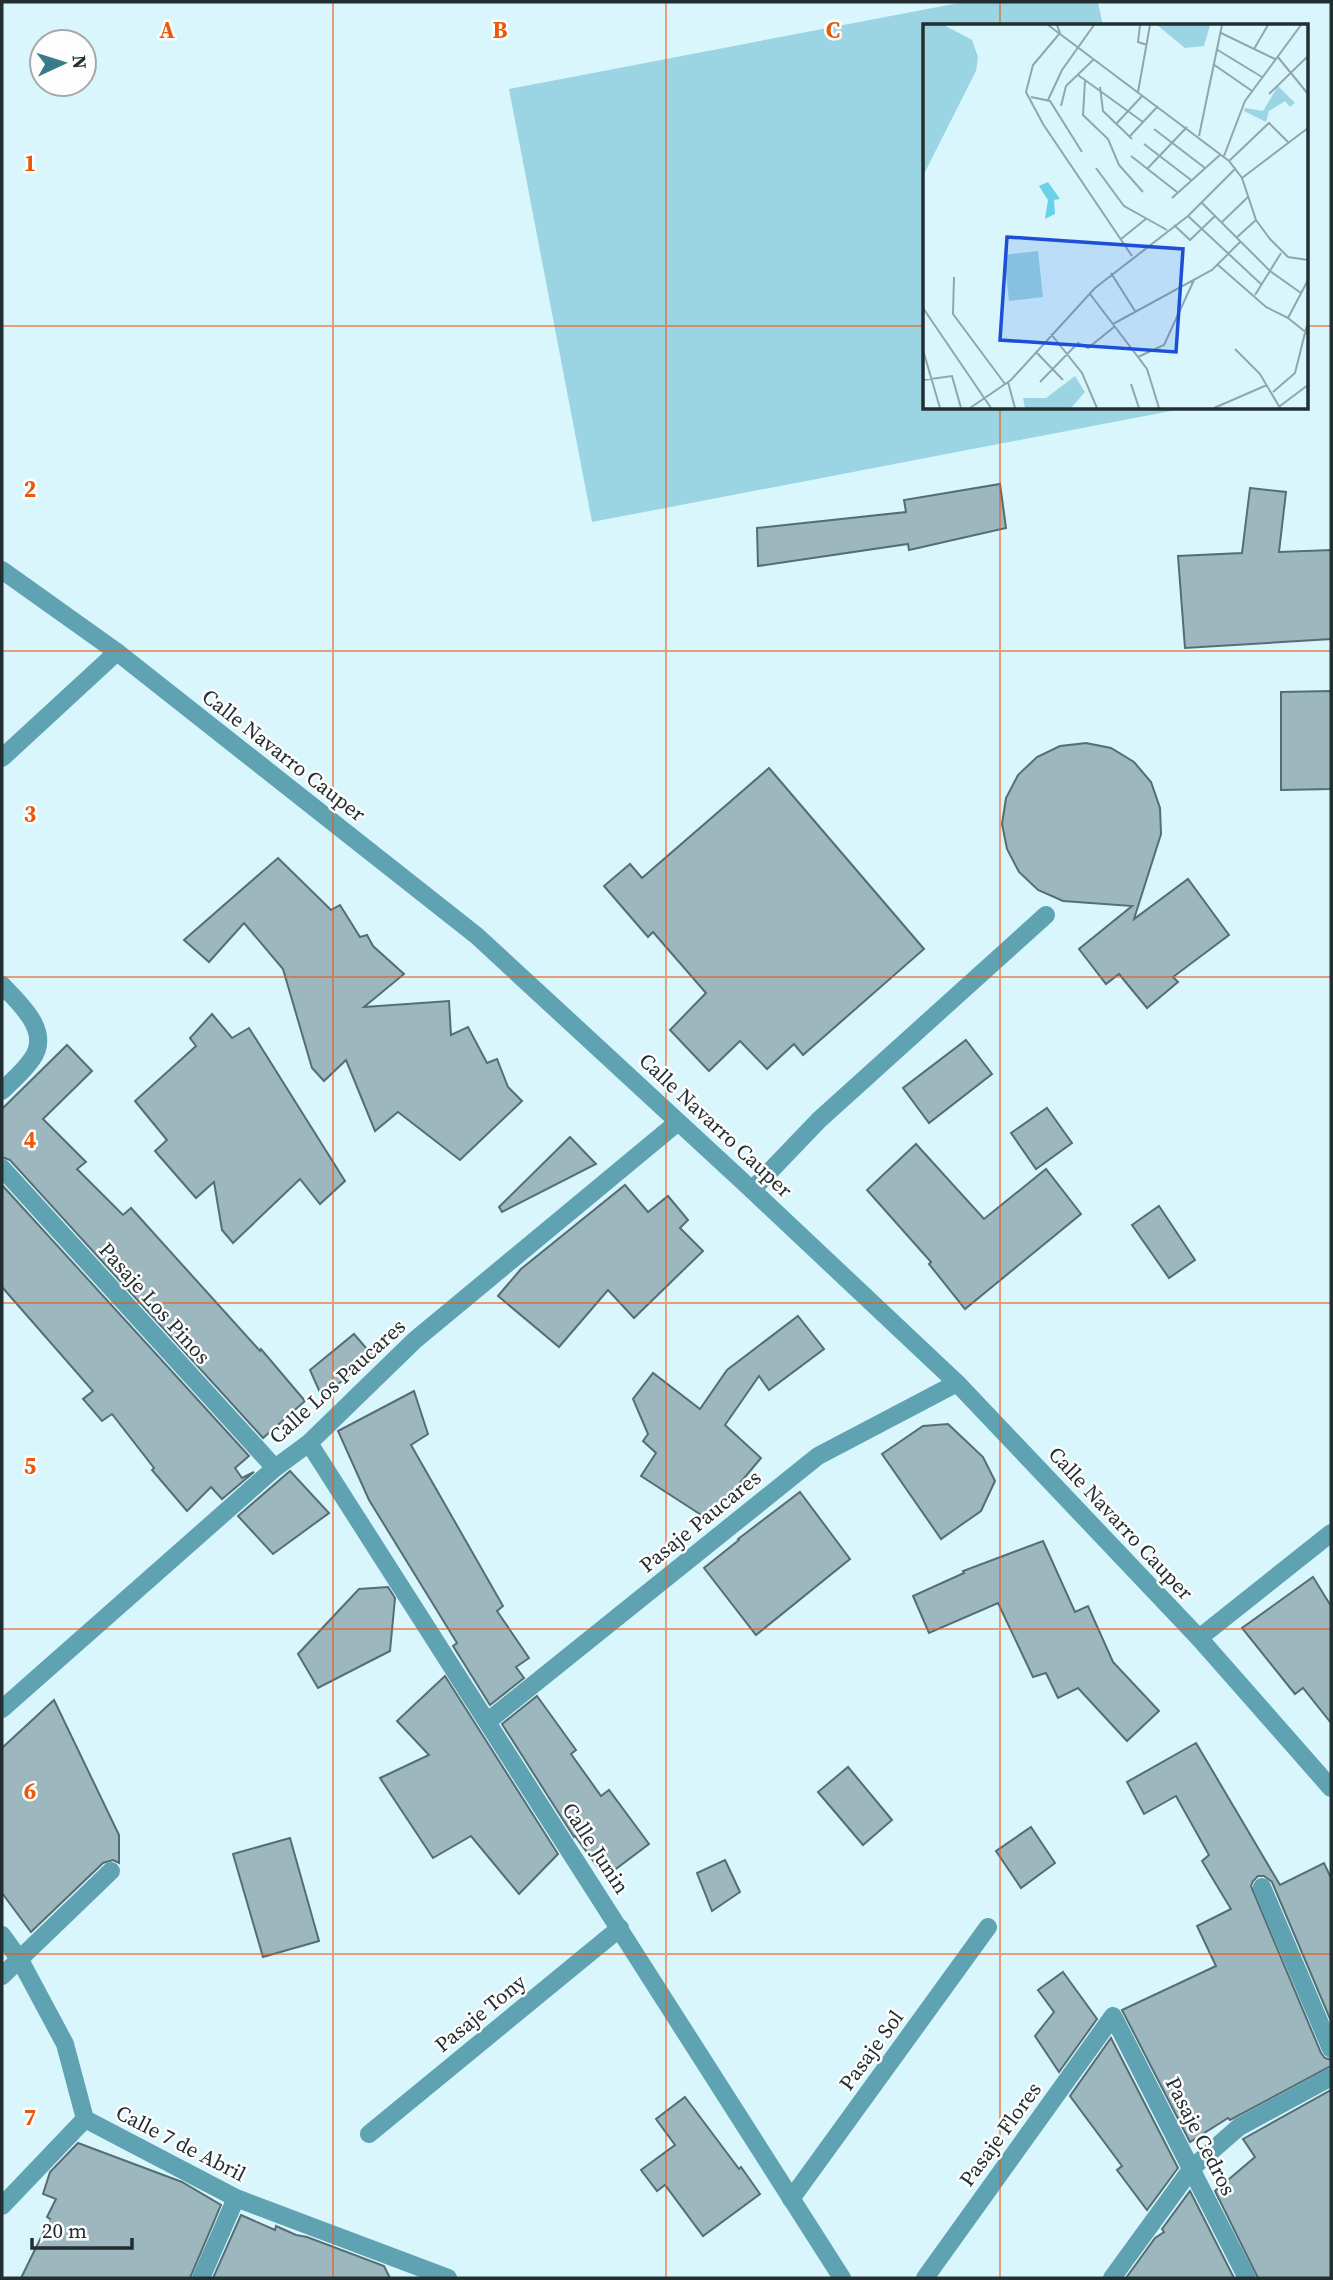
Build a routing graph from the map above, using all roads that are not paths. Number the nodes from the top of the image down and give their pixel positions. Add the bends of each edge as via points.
1 (2, 570) edge
2 (117, 652) junction
3 (2, 758) edge
4 (1045, 915) dead end
5 (2, 985) edge
6 (2, 1091) edge
7 (678, 1122) junction
8 (2, 1168) edge
9 (752, 1190) junction
10 (957, 1383) junction
11 (309, 1443) junction
12 (275, 1468) junction
13 (1331, 1533) edge
14 (1199, 1638) junction
15 (2, 1709) edge
16 (488, 1721) junction
17 (1331, 1788) edge
18 (111, 1871) dead end
19 (1262, 1887) dead end
20 (988, 1927) dead end
21 (620, 1928) junction
22 (2, 1935) edge
23 (20, 1960) junction
24 (2, 1976) edge
25 (1113, 2016) joint
26 (1331, 2049) edge
27 (1331, 2077) edge
28 (85, 2119) junction
29 (369, 2134) dead end
30 (1192, 2168) junction
31 (236, 2198) junction
32 (792, 2199) junction
33 (2, 2206) edge
34 (402, 2271) edge
35 (201, 2278) edge
36 (447, 2278) edge
37 (842, 2278) edge
38 (925, 2278) edge
39 (1112, 2278) edge
40 (1247, 2278) edge

1 - 2 street, Calle Navarro Cauper
2 - 3 street
2 - 7 street, Calle Navarro Cauper via 477,936
4 - 9 street via 819,1120
5 - 6 street via 34,1019 38,1038 34,1057
7 - 9 street, Calle Navarro Cauper
7 - 11 street, Calle Los Paucares via 415,1340
8 - 12 street, Pasaje Los Pinos
9 - 10 street, Calle Navarro Cauper
10 - 14 street, Calle Navarro Cauper
10 - 16 street, Pasaje Paucares via 818,1456
11 - 12 street, Calle Los Paucares
11 - 16 street, Calle Junin
12 - 15 street, Calle Los Paucares
13 - 14 street
14 - 17 street, Calle Navarro Cauper
16 - 21 street, Calle Junin
18 - 23 street
19 - 26 street
20 - 32 street, Pasaje Sol
21 - 29 street, Pasaje Tony
21 - 32 street, Calle Junin
22 - 23 street, Calle 7 de Abril
23 - 24 street
23 - 28 street, Calle 7 de Abril via 65,2044
25 - 30 street, Pasaje Cedros
25 - 38 street, Pasaje Flores
27 - 30 street via 1239,2127
28 - 31 street, Calle 7 de Abril
28 - 33 street
30 - 39 street
30 - 40 street, Pasaje Cedros
31 - 34 street, Calle 7 de Abril
31 - 35 street
32 - 37 street, Calle Junin
34 - 36 street, Calle 7 de Abril

